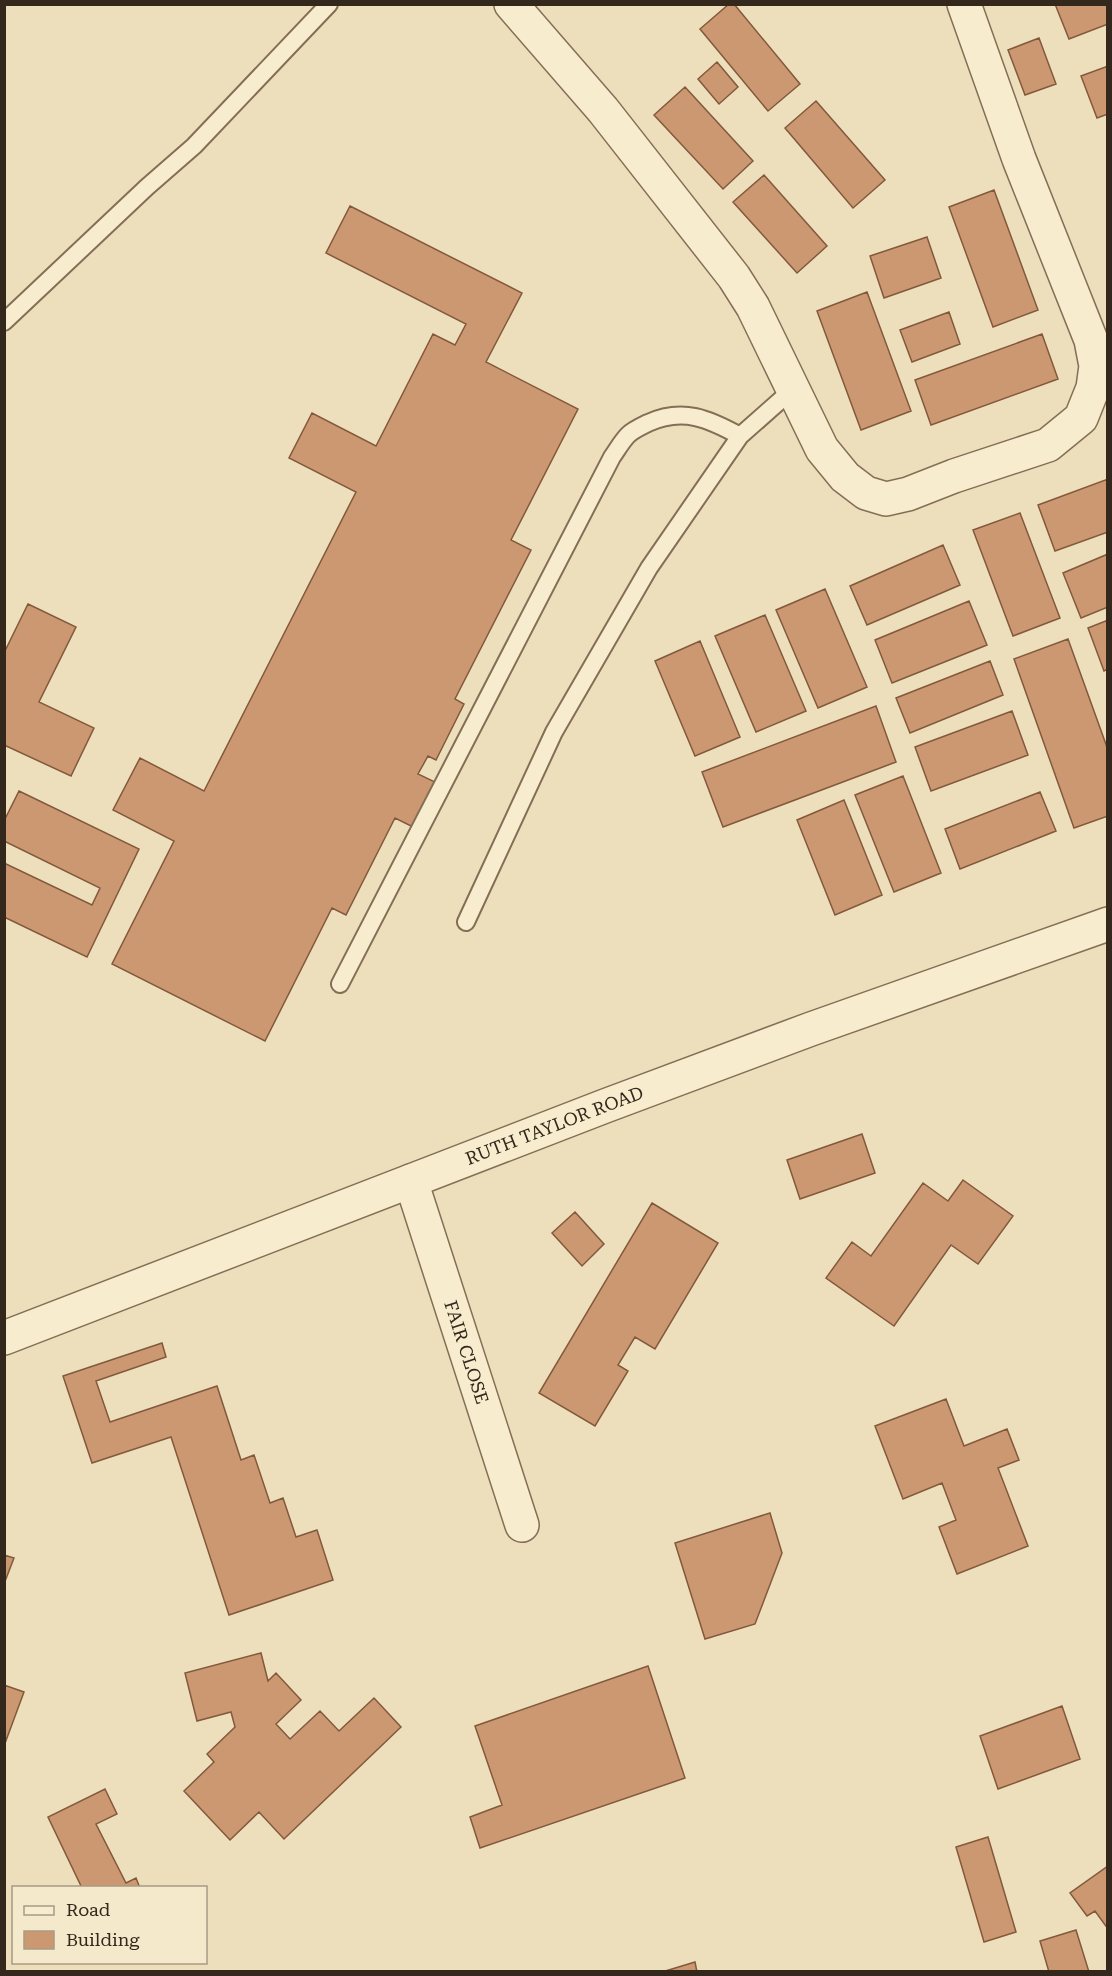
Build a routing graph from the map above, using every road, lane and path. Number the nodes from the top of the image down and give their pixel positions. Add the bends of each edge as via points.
1 (328, 4) edge
2 (511, 4) edge
3 (964, 4) edge
4 (4, 322) edge
5 (792, 390) junction
6 (740, 436) junction
7 (466, 922) dead end
8 (1106, 930) edge
9 (340, 984) dead end
10 (411, 1181) junction
11 (4, 1338) edge
12 (522, 1525) dead end

1 - 4 lane via 194,146
2 - 5 street via 603,110 734,277 758,317
3 - 5 street via 1019,159 1091,340 1096,366 1093,388 1081,418 1048,445 886,499 866,493 845,477 822,449
5 - 6 lane
6 - 7 lane via 650,568 554,732
6 - 9 lane via 717,423 689,415 657,419 628,434 612,458
8 - 10 street, RUTH TAYLOR ROAD via 812,1029
10 - 11 street, RUTH TAYLOR ROAD
10 - 12 street, FAIR CLOSE

